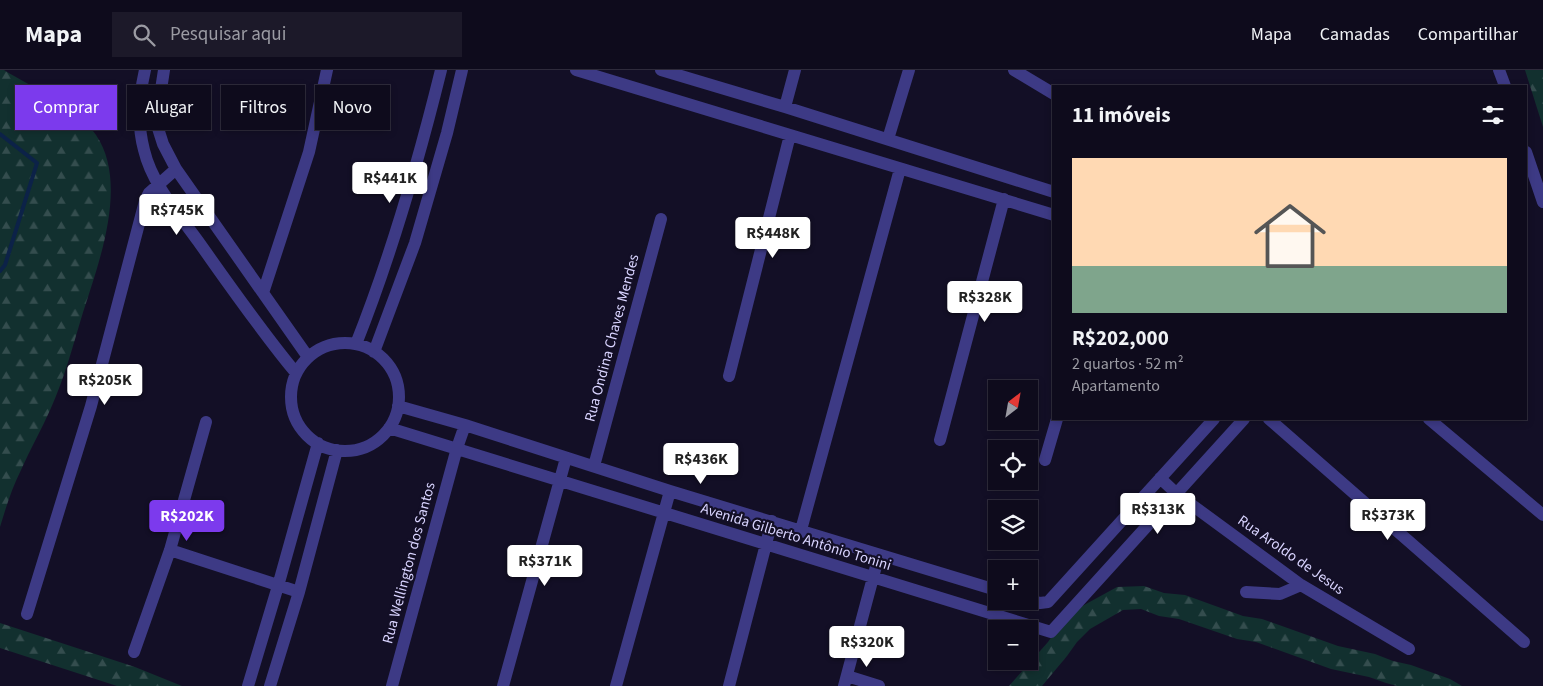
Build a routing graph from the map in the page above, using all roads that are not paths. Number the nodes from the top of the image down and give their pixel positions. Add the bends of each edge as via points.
1 (145, 70) edge
2 (164, 70) edge
3 (327, 70) edge
4 (441, 70) edge
5 (462, 70) edge
6 (576, 70) edge
7 (662, 70) edge
8 (795, 70) edge
9 (909, 70) edge
10 (1014, 70) edge
11 (1499, 70) edge
12 (677, 72) edge
13 (1504, 85) edge
14 (1052, 93) edge
15 (785, 107) junction
16 (790, 134) junction
17 (888, 140) junction
18 (1527, 155) edge
19 (176, 169) junction
20 (900, 169) junction
21 (158, 185) junction
22 (1052, 191) edge
23 (1004, 200) junction
24 (1543, 202) edge
25 (1052, 214) edge
26 (661, 219) dead end
27 (263, 293) junction
28 (356, 344) junction
29 (374, 352) junction
30 (308, 357) junction
31 (296, 373) junction
32 (729, 376) dead end
33 (398, 406) junction
34 (1057, 420) edge
35 (1213, 420) edge
36 (1243, 420) edge
37 (1270, 420) edge
38 (1430, 420) edge
39 (206, 422) dead end
40 (465, 425) junction
41 (388, 428) junction
42 (940, 440) dead end
43 (318, 443) junction
44 (457, 448) junction
45 (337, 450) junction
46 (566, 458) junction
47 (1045, 460) dead end
48 (594, 466) junction
49 (1160, 478) junction
50 (560, 481) junction
51 (670, 491) junction
52 (1177, 494) junction
53 (665, 513) junction
54 (1543, 515) edge
55 (772, 521) junction
56 (801, 530) junction
57 (767, 544) junction
58 (170, 550) junction
59 (879, 555) junction
60 (874, 577) junction
61 (1301, 585) junction
62 (278, 586) junction
63 (988, 588) edge
64 (298, 592) junction
65 (1246, 592) dead end
66 (1038, 602) edge
67 (28, 614) dead end
68 (1524, 642) dead end
69 (1409, 649) dead end
70 (134, 652) dead end
71 (846, 681) edge
72 (248, 686) edge
73 (270, 686) edge
74 (392, 686) edge
75 (503, 686) edge
76 (616, 686) edge
77 (729, 686) edge
78 (880, 686) edge

1 - 21 street via 140,122 144,150
2 - 19 street via 156,122
3 - 27 street via 309,152
4 - 28 street via 397,229
5 - 29 street via 415,243
6 - 16 street
7 - 12 street
8 - 15 street
9 - 17 street
10 - 14 street
11 - 13 street
12 - 15 street
15 - 17 street
16 - 20 street
16 - 32 street
17 - 22 street
18 - 24 street
19 - 21 street
19 - 27 street
20 - 23 street
20 - 56 street
21 - 31 street via 266,337
21 - 67 street via 145,201 91,406
23 - 25 street
23 - 42 street
26 - 48 street, Rua Ondina Chaves Mendes
27 - 30 street
28 - 29 street
28 - 30 street via 326,346
29 - 33 street via 393,374
30 - 31 street
31 - 43 street via 291,393 297,422
33 - 40 street, Avenida Gilberto Antônio Tonini
33 - 41 street
34 - 47 street
35 - 49 street
36 - 52 street
37 - 68 street
38 - 54 street
39 - 58 street
40 - 44 street, Rua Wellington dos Santos
40 - 46 street, Avenida Gilberto Antônio Tonini
41 - 44 street, Avenida Gilberto Antônio Tonini
41 - 45 street via 375,442 366,446
43 - 45 street
43 - 62 street
44 - 50 street, Avenida Gilberto Antônio Tonini
44 - 74 street, Rua Wellington dos Santos
45 - 64 street
46 - 48 street, Avenida Gilberto Antônio Tonini
46 - 50 street
48 - 51 street, Avenida Gilberto Antônio Tonini
49 - 52 street, Rua Aroldo de Jesus
49 - 66 street via 1048,602
50 - 53 street, Avenida Gilberto Antônio Tonini
50 - 75 street
51 - 53 street
51 - 55 street, Avenida Gilberto Antônio Tonini
52 - 60 street, Avenida Gilberto Antônio Tonini via 1051,632
52 - 61 street, Rua Aroldo de Jesus
53 - 57 street, Avenida Gilberto Antônio Tonini
53 - 76 street
55 - 56 street, Avenida Gilberto Antônio Tonini
55 - 57 street
56 - 59 street, Avenida Gilberto Antônio Tonini
57 - 60 street, Avenida Gilberto Antônio Tonini
57 - 77 street
58 - 62 street
58 - 70 street
59 - 60 street
59 - 63 street, Avenida Gilberto Antônio Tonini
60 - 71 street
61 - 65 street via 1280,594
61 - 69 street, Rua Aroldo de Jesus
62 - 64 street
62 - 72 street
64 - 73 street
71 - 78 street

